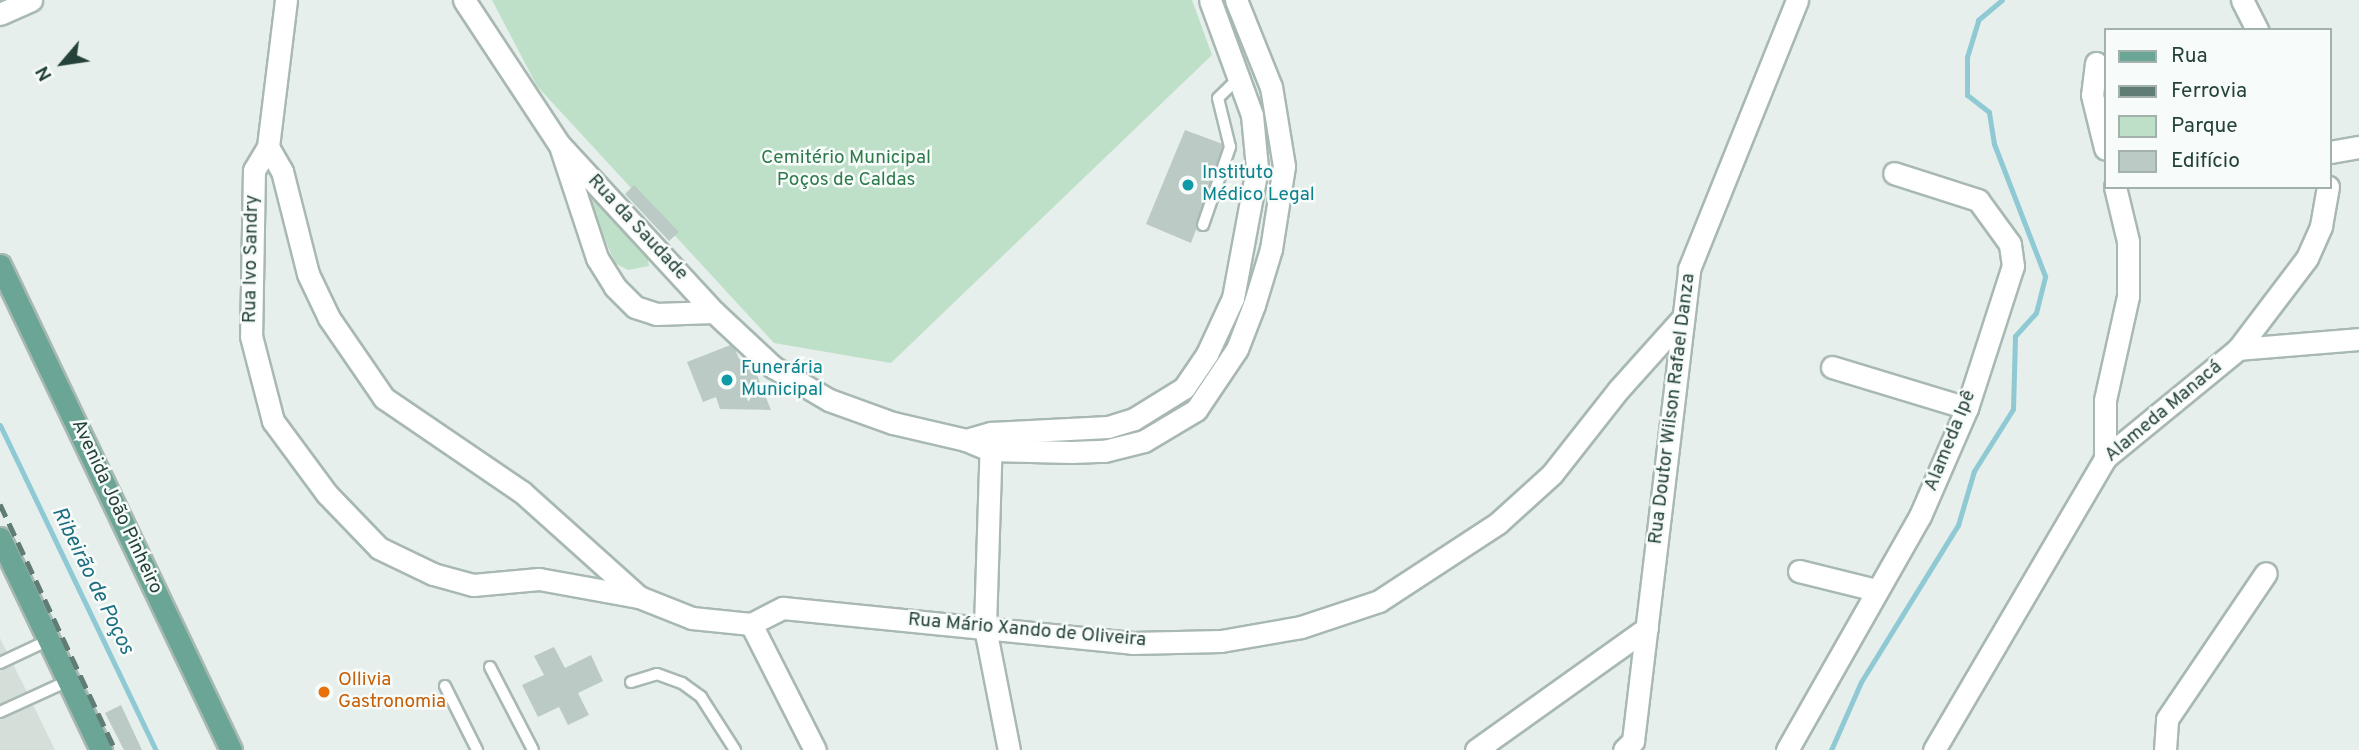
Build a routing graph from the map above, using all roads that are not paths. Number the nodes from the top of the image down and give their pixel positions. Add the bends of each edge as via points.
1 (31, 0) edge
2 (286, 0) edge
3 (464, 0) edge
4 (1210, 0) edge
5 (1236, 0) edge
6 (1797, 0) edge
7 (2242, 0) edge
8 (0, 14) edge
9 (2256, 28) edge
10 (2096, 63) dead end
11 (1240, 77) junction
12 (559, 144) junction
13 (2104, 144) edge
14 (268, 147) junction
15 (2359, 147) edge
16 (2331, 151) edge
17 (1894, 173) dead end
18 (2115, 189) edge
19 (2328, 189) edge
20 (1203, 225) dead end
21 (0, 265) edge
22 (714, 312) junction
23 (1681, 320) junction
24 (2359, 339) edge
25 (2238, 349) junction
26 (1832, 367) dead end
27 (1967, 408) junction
28 (991, 442) junction
29 (2105, 458) junction
30 (0, 538) edge
31 (1799, 571) dead end
32 (2266, 573) dead end
33 (1876, 590) junction
34 (639, 597) junction
35 (751, 624) junction
36 (985, 628) junction
37 (1647, 628) junction
38 (49, 640) junction
39 (0, 663) edge
40 (490, 667) dead end
41 (68, 681) junction
42 (631, 682) dead end
43 (444, 686) dead end
44 (0, 712) edge
45 (101, 750) edge
46 (231, 750) edge
47 (477, 750) edge
48 (533, 750) edge
49 (735, 750) edge
50 (815, 750) edge
51 (1009, 750) edge
52 (1476, 750) edge
53 (1624, 750) edge
54 (1787, 750) edge
55 (1934, 750) edge
56 (2165, 750) edge

1 - 8 street
2 - 14 street, Rua Ivo Sandry
3 - 12 street, Rua da Saudade
4 - 11 street, Rua da Saudade
5 - 28 street, Rua da Saudade via 1271,87 1284,166 1271,249 1237,349 1196,410 1144,441 1104,451
6 - 23 street, Rua Doutor Wilson Rafael Danza via 1689,269
7 - 9 street
10 - 13 street via 2092,95
11 - 20 lane via 1218,98 1230,147
11 - 28 street, Rua da Saudade via 1253,128 1257,168 1253,207 1233,299 1207,354 1184,387 1134,419
12 - 22 street, Rua da Saudade
12 - 22 street, Rua da Saudade via 597,258 615,287 635,307 656,314
14 - 34 street via 282,172 308,274 328,318 376,389 522,492
14 - 34 street, Rua Ivo Sandry via 254,170 251,336 274,421 327,495 379,548 433,574 473,585 539,579
15 - 16 street
17 - 27 street, Alameda Ipê via 1978,200 2010,244 2014,266
18 - 29 street via 2128,241 2128,296 2105,400
19 - 25 street, Alameda Manacá via 2321,226 2307,258
21 - 46 main road, Avenida João Pinheiro
22 - 28 street, Rua da Saudade via 773,367 829,400 892,423
23 - 36 street, Rua Mário Xando de Oliveira via 1552,474 1453,556 1379,601 1301,627 1221,641 1132,643
23 - 37 street, Rua Doutor Wilson Rafael Danza
24 - 25 street
25 - 29 street, Alameda Manacá
26 - 27 street
27 - 33 street, Alameda Ipê via 1920,516
28 - 36 street
29 - 55 street, Alameda Manacá
30 - 38 main road
31 - 33 street
32 - 56 street via 2167,719
33 - 54 street, Alameda Ipê
34 - 35 street via 691,618
35 - 36 street, Rua Mário Xando de Oliveira via 783,608
35 - 50 street
36 - 51 street
37 - 52 street
37 - 53 street, Rua Doutor Wilson Rafael Danza via 1633,741
38 - 39 lane
38 - 41 main road
40 - 48 lane
41 - 44 lane
41 - 45 main road
42 - 49 lane via 657,674 682,683 701,696
43 - 47 lane

